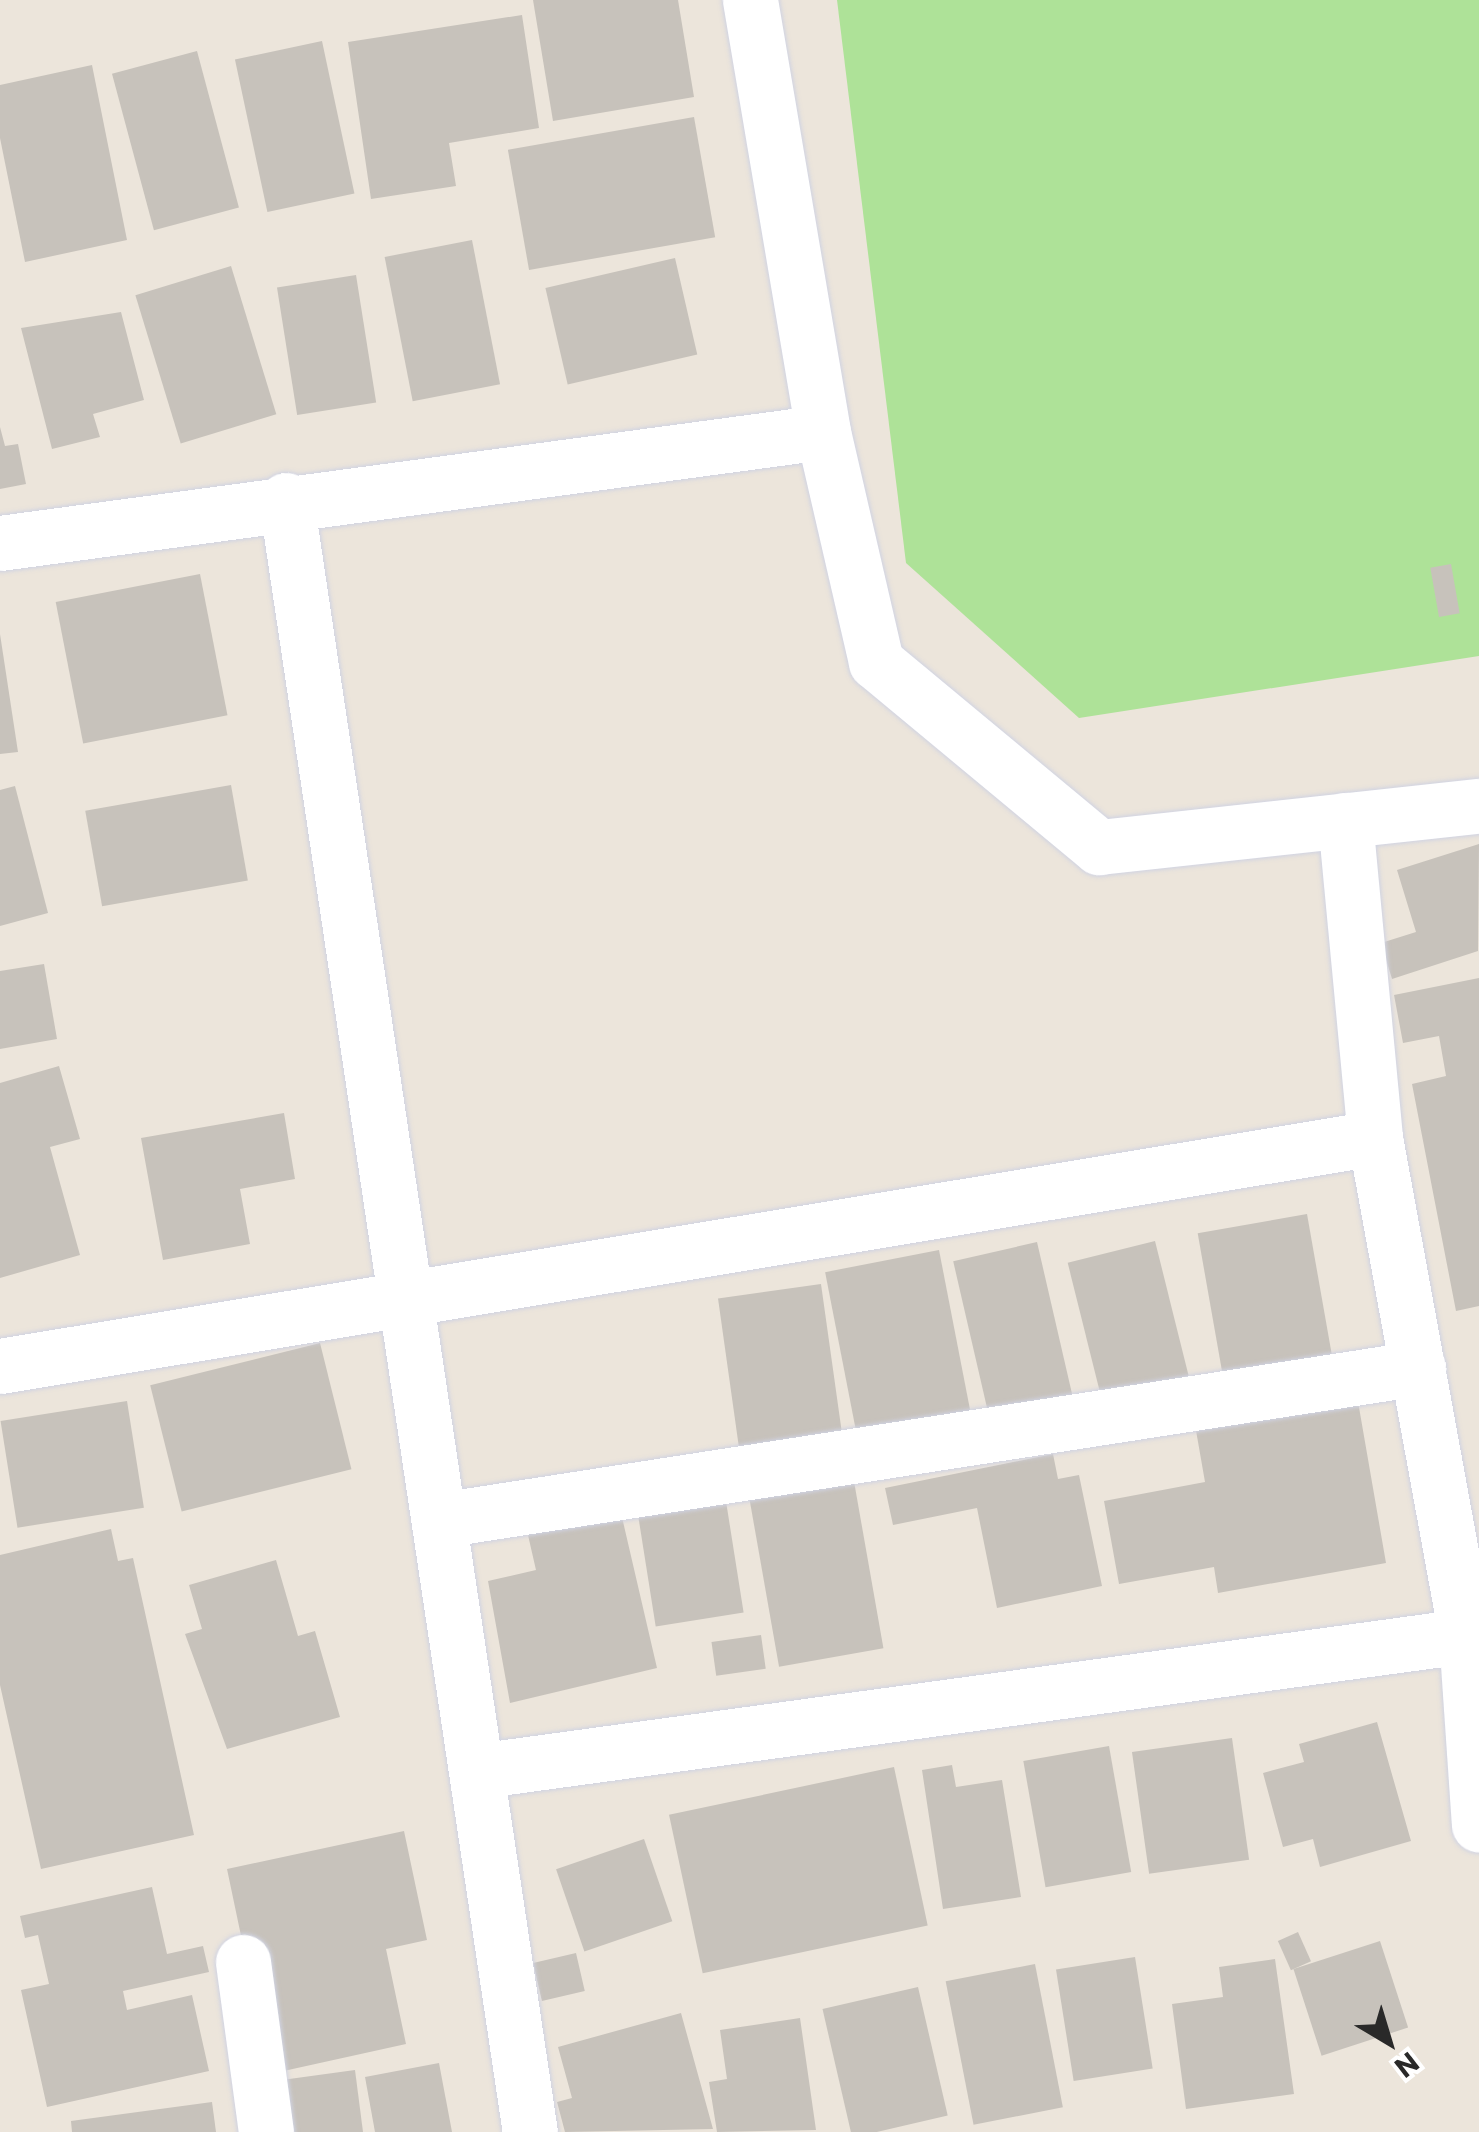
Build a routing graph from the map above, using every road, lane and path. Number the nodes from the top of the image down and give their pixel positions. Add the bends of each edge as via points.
1 (750, 0) edge
2 (823, 432) junction
3 (286, 500) junction
4 (0, 543) edge
5 (1479, 806) edge
6 (1344, 820) junction
7 (1375, 1138) junction
8 (407, 1299) junction
9 (0, 1366) edge
10 (1418, 1368) junction
11 (440, 1520) junction
12 (1473, 1634) edge
13 (477, 1771) junction
14 (1479, 1825) edge
15 (244, 1962) dead end
16 (266, 2132) edge
17 (530, 2132) edge

1 - 2 street
2 - 3 street
2 - 6 street via 876,662 1099,847
3 - 4 street
3 - 8 street
5 - 6 street
6 - 7 street
7 - 8 street
7 - 10 street
8 - 9 street
8 - 11 street
10 - 11 street
10 - 12 street
11 - 13 street
12 - 13 street
12 - 14 street
13 - 17 street
15 - 16 street

